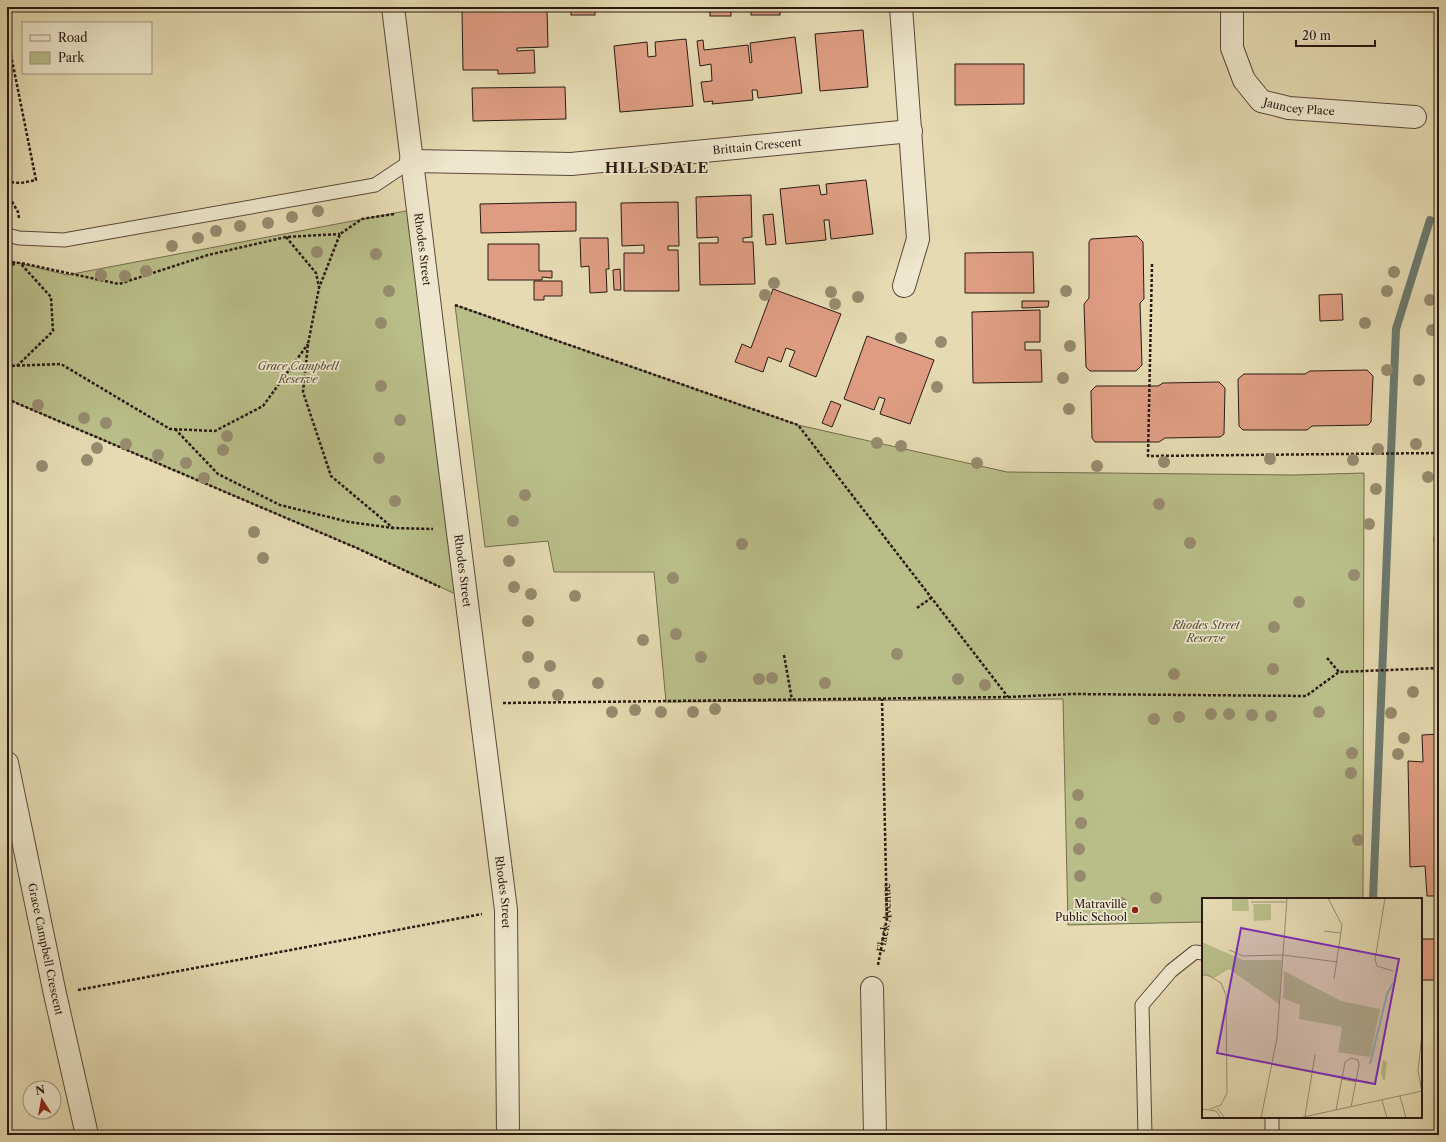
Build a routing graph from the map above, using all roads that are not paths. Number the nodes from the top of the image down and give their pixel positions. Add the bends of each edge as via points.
1 (393, 7) edge
2 (901, 7) edge
3 (1232, 7) edge
4 (1415, 117) dead end
5 (911, 131) junction
6 (411, 161) junction
7 (7, 235) edge
8 (904, 286) dead end
9 (7, 763) edge
10 (1202, 953) edge
11 (872, 988) road end
12 (1272, 1118) edge
13 (87, 1135) edge
14 (508, 1135) edge
15 (875, 1135) edge
16 (1145, 1135) edge
17 (1272, 1135) edge

1 - 6 street, Rhodes Street
2 - 5 street
3 - 4 street, Jauncey Place via 1232,48 1244,80 1261,101 1289,108
5 - 6 street, Brittain Crescent via 571,164
5 - 8 street via 918,239
6 - 7 lane via 375,185 64,240
6 - 14 street, Rhodes Street via 506,910
9 - 13 street, Grace Campbell Crescent
10 - 16 lane via 1195,952 1171,971 1142,1005
11 - 15 street
12 - 17 lane

